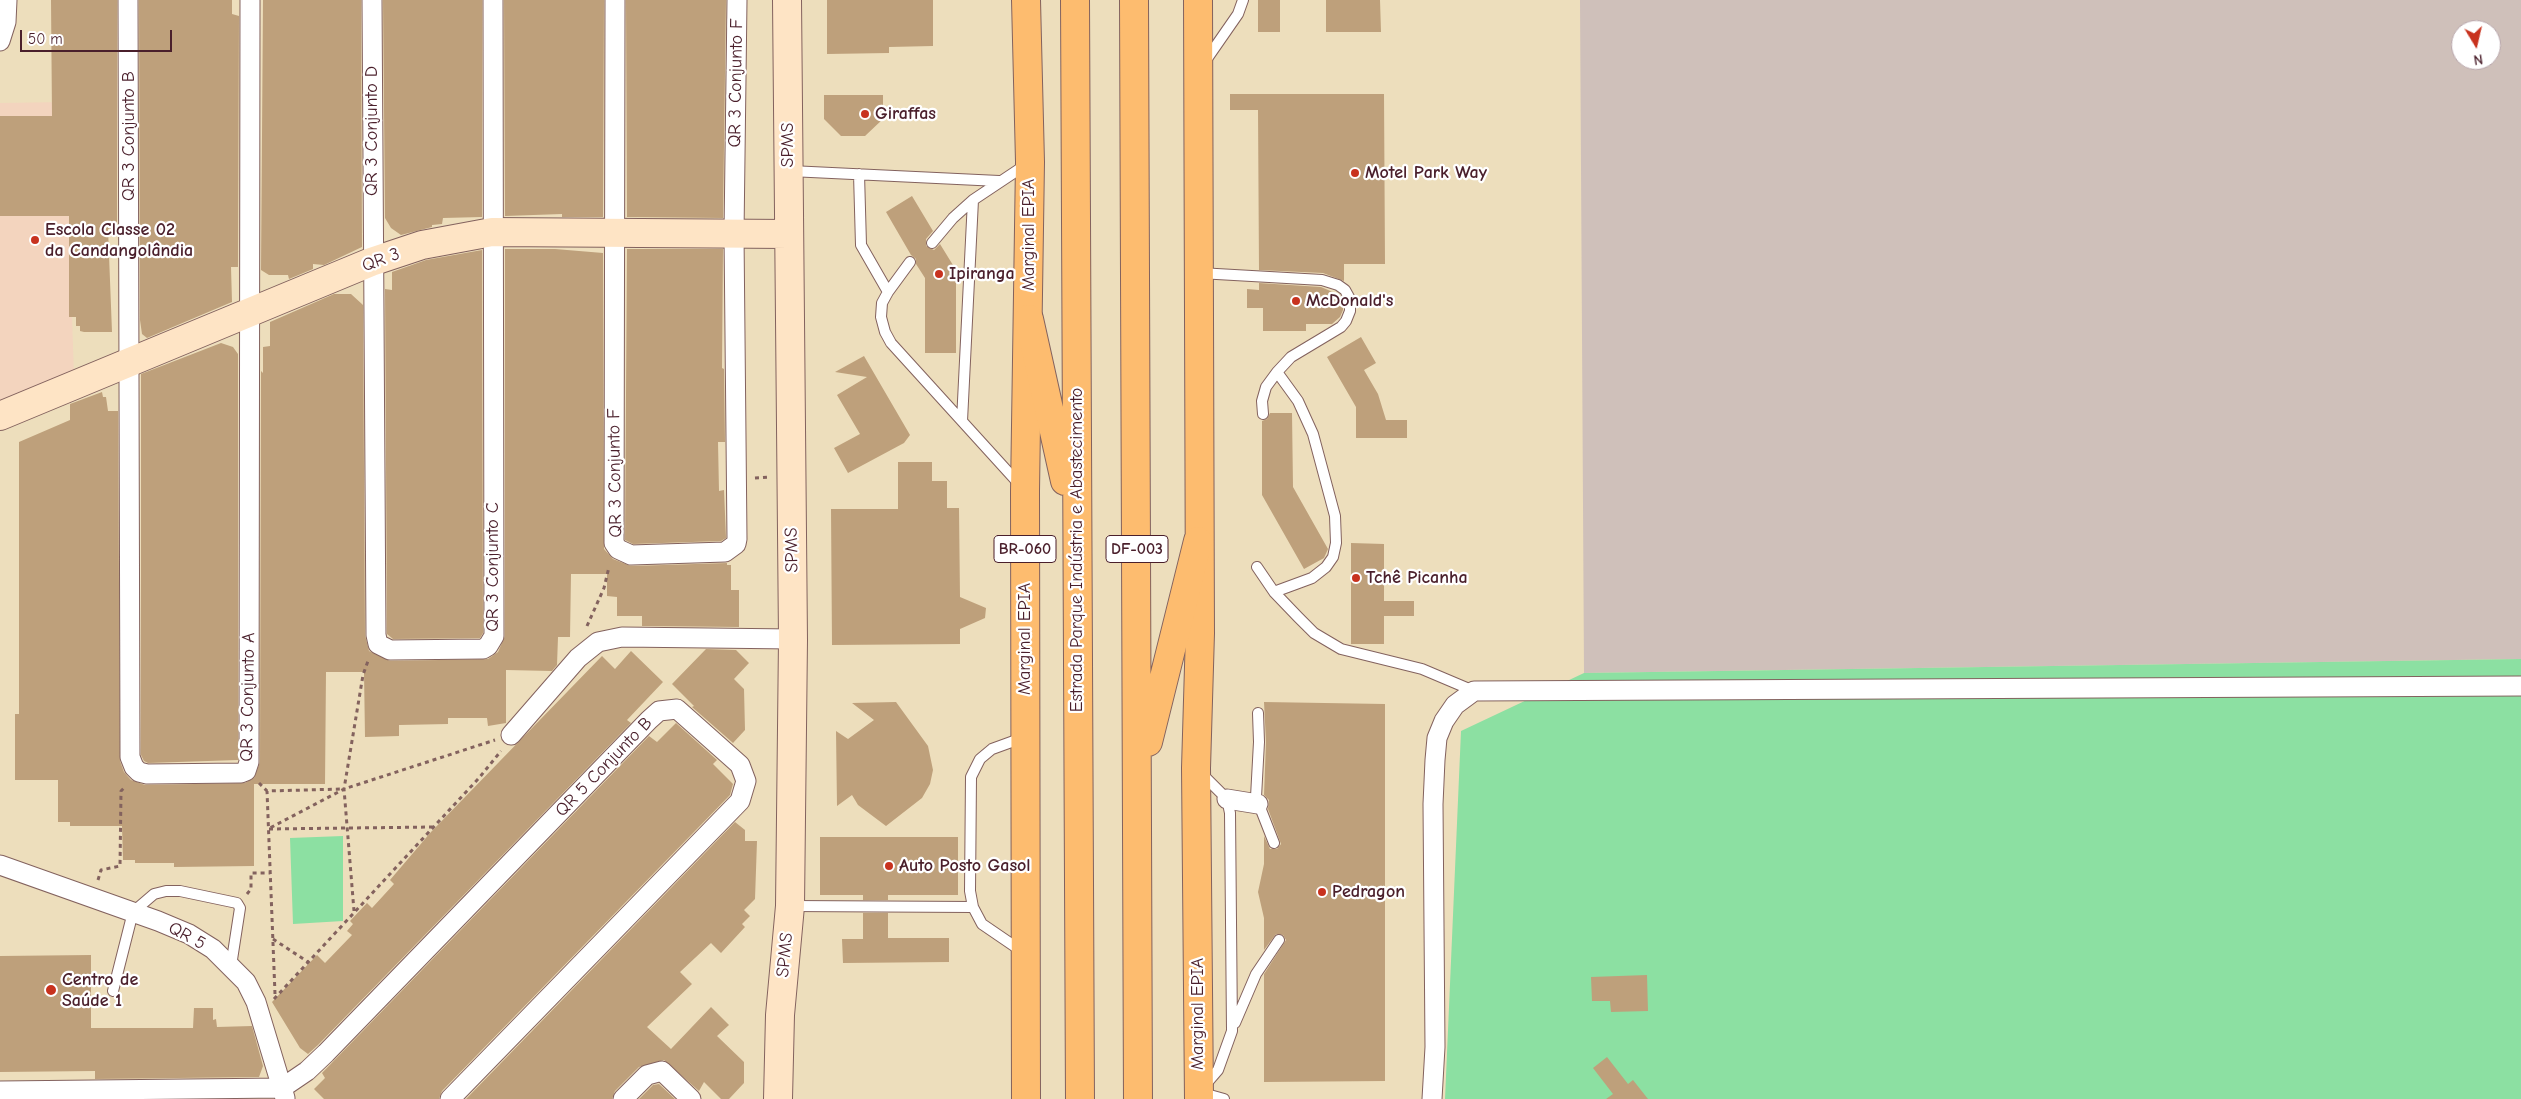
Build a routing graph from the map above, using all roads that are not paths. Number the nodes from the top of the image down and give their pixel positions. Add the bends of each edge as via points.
1 (7, 0) edge
2 (128, 0) edge
3 (250, 0) edge
4 (372, 0) edge
5 (493, 0) edge
6 (614, 0) edge
7 (736, 0) edge
8 (787, 0) edge
9 (1026, 0) edge
10 (1075, 0) edge
11 (1134, 0) edge
12 (1198, 0) edge
13 (1243, 0) edge
14 (0, 41) edge
15 (1198, 72) junction
16 (1030, 162) junction
17 (788, 170) junction
18 (859, 174) junction
19 (999, 181) junction
20 (973, 200) junction
21 (492, 232) junction
22 (614, 232) junction
23 (734, 234) junction
24 (789, 234) junction
25 (932, 243) dead end
26 (372, 262) junction
27 (910, 262) dead end
28 (1198, 273) junction
29 (888, 292) junction
30 (251, 313) junction
31 (1029, 319) junction
32 (129, 362) junction
33 (1277, 372) junction
34 (1263, 414) dead end
35 (0, 416) edge
36 (962, 421) junction
37 (1025, 491) junction
38 (1076, 530) junction
39 (1198, 541) junction
40 (1258, 567) dead end
41 (1274, 592) junction
42 (793, 639) junction
43 (2521, 686) edge
44 (1474, 692) junction
45 (1258, 714) dead end
46 (507, 736) road end
47 (1026, 736) junction
48 (1196, 768) junction
49 (1138, 782) junction
50 (1227, 799) junction
51 (1258, 804) junction
52 (1274, 843) dead end
53 (0, 865) edge
54 (790, 906) junction
55 (973, 907) junction
56 (133, 912) junction
57 (1279, 940) dead end
58 (1025, 954) junction
59 (231, 966) junction
60 (113, 991) dead end
61 (1232, 1031) junction
62 (0, 1092) edge
63 (284, 1094) edge
64 (1207, 1097) edge
65 (450, 1099) edge
66 (623, 1099) edge
67 (692, 1099) edge
68 (778, 1099) edge
69 (1026, 1099) edge
70 (1080, 1099) edge
71 (1138, 1099) edge
72 (1432, 1099) edge

1 - 14 street via 6,22
2 - 32 street, QR 3 Conjunto B
3 - 30 street
4 - 26 street, QR 3 Conjunto D
5 - 21 street
6 - 22 street, QR 3 Conjunto F
7 - 23 street, QR 3 Conjunto F
8 - 17 street, SPMS
9 - 16 main road, Marginal EPIA / BR-060
10 - 38 main road, Estrada Parque Indústria e Abastecimento
11 - 49 main road, DF-003
12 - 15 main road, Marginal EPIA
13 - 15 lane via 1238,14
15 - 28 main road, Marginal EPIA
16 - 19 lane
16 - 31 main road, Marginal EPIA / BR-060
17 - 18 lane
17 - 24 street, SPMS
18 - 19 lane
18 - 29 lane via 861,245
19 - 20 lane
20 - 25 lane
20 - 36 lane
21 - 22 street, QR 3
21 - 26 street, QR 3 via 422,245
21 - 26 street, QR 3 Conjunto C via 494,636 483,649 390,650 378,644
22 - 23 street, QR 3
22 - 23 street, QR 3 Conjunto F via 614,543 618,549 631,554 725,552 737,539
23 - 24 street, QR 3
24 - 42 street, SPMS
26 - 30 street, QR 3
27 - 29 lane
28 - 33 lane via 1322,280 1345,290 1350,300 1346,321 1291,357
28 - 39 main road, Marginal EPIA
29 - 36 lane via 882,303 884,332
30 - 32 street, QR 3
30 - 32 street, QR 3 Conjunto A via 248,767 240,773 147,774 139,772 130,757
31 - 37 main road, Marginal EPIA / BR-060
31 - 38 main road
32 - 35 street, QR 3
33 - 34 lane via 1266,387
33 - 41 lane via 1298,400 1313,434 1335,516 1336,543 1333,557 1326,567 1312,578
36 - 37 lane
37 - 47 main road, Marginal EPIA / BR-060
38 - 70 main road, Estrada Parque Indústria e Abastecimento
39 - 48 main road, Marginal EPIA via 1200,633
39 - 49 main road
40 - 41 lane
41 - 44 lane via 1314,633 1341,649 1422,669
42 - 46 street via 622,637 598,642 578,658
42 - 54 street, SPMS
43 - 44 street
44 - 72 street via 1455,705 1437,738 1433,804 1435,1047
45 - 51 lane
47 - 55 lane via 992,749 980,759 971,777 970,891
47 - 58 main road, Marginal EPIA / BR-060
48 - 50 lane
48 - 64 main road, Marginal EPIA
49 - 71 main road, DF-003
50 - 51 street
50 - 61 lane via 1230,814
51 - 52 lane
53 - 56 street, QR 5
54 - 55 lane
54 - 68 street, SPMS via 780,1015
55 - 58 lane via 982,924
56 - 59 street, QR 5 via 189,934
56 - 59 lane via 154,894 166,891 237,903 240,908
56 - 60 lane
57 - 61 lane via 1256,974
58 - 69 main road, Marginal EPIA / BR-060
59 - 63 street, QR 5 via 246,982 262,1018
61 - 64 lane
62 - 63 street
63 - 65 street, QR 5 Conjunto B via 649,720 659,711 677,709 740,764 746,782 740,801
66 - 67 street via 647,1075 662,1072

